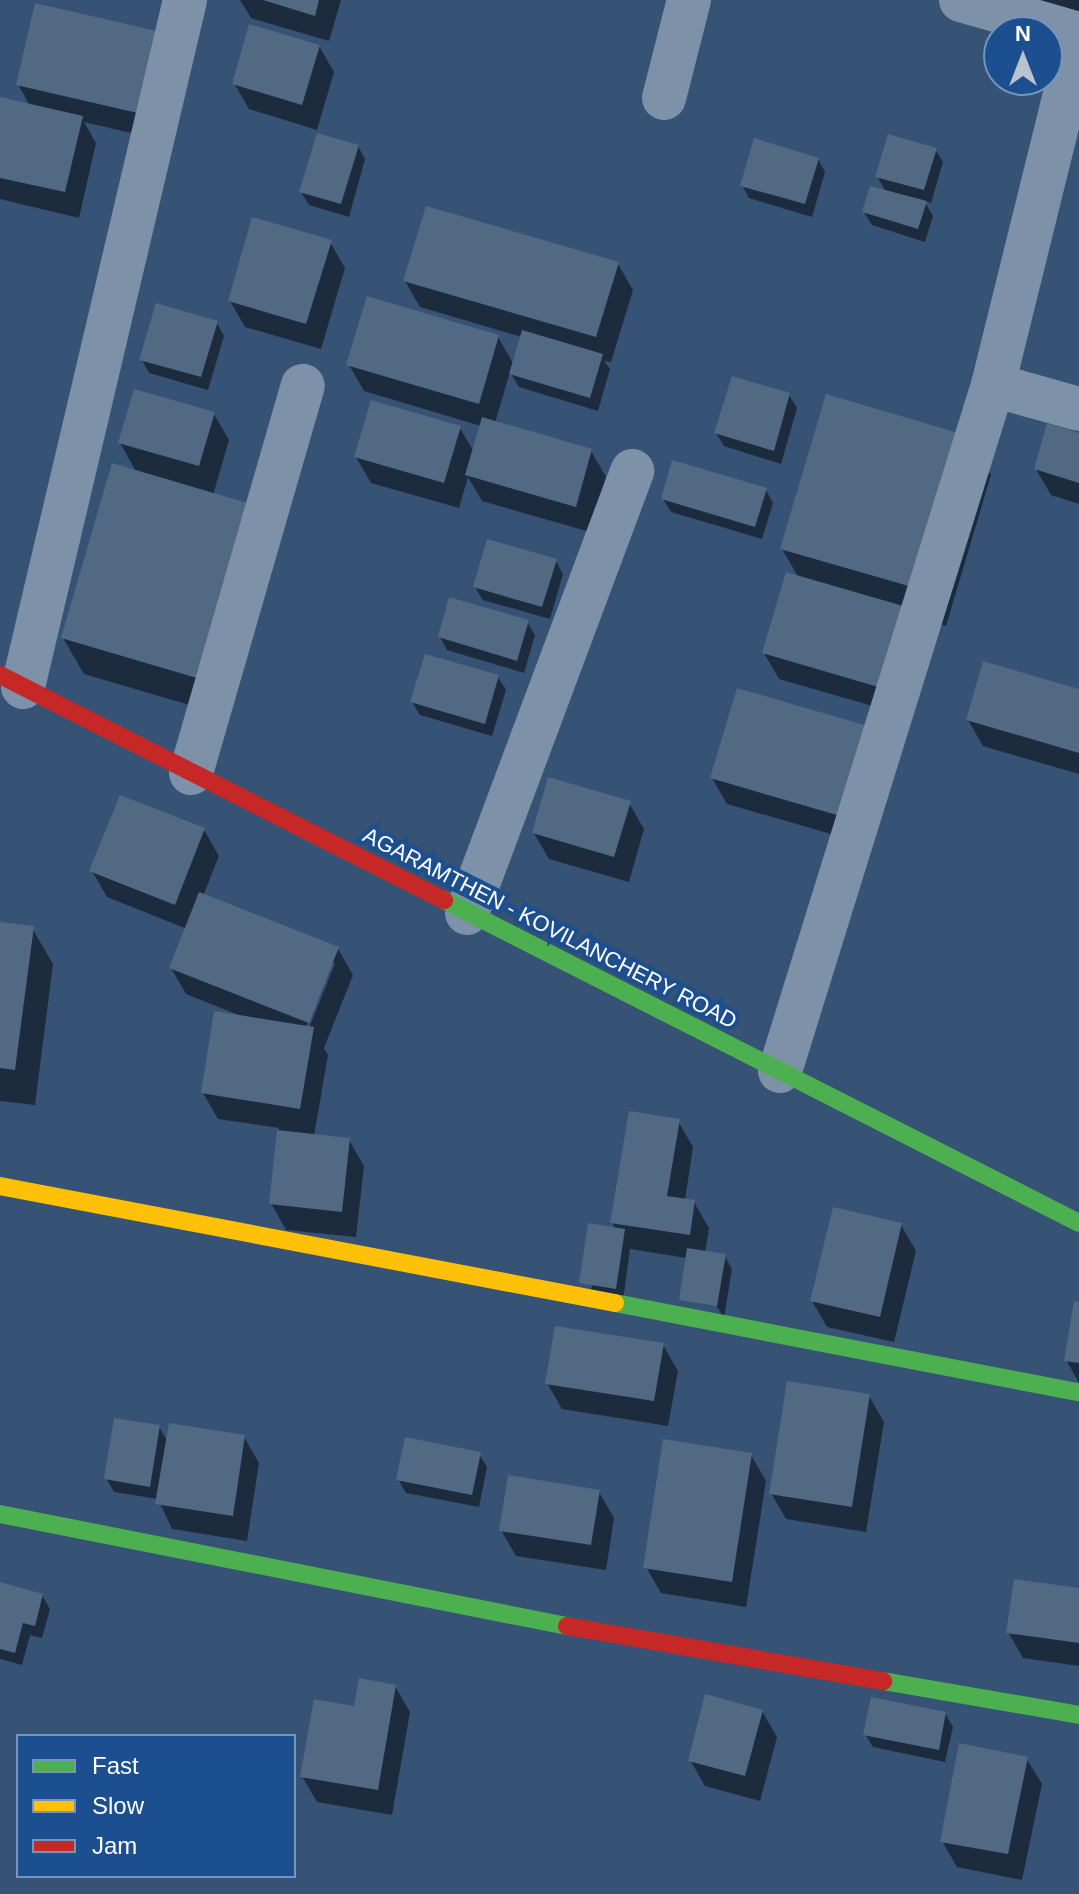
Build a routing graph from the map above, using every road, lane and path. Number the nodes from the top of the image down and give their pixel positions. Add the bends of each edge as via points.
1 (185, 0) edge
2 (689, 0) edge
3 (961, 0) edge
4 (1079, 36) edge
5 (664, 98) dead end
6 (993, 385) junction
7 (303, 386) dead end
8 (1079, 409) edge
9 (632, 471) dead end
10 (11, 681) edge
11 (191, 773) junction
12 (467, 913) junction
13 (780, 1071) junction
14 (0, 1186) edge
15 (1079, 1223) edge
16 (1079, 1392) edge
17 (0, 1514) edge
18 (1079, 1715) edge

1 - 10 street
2 - 5 street
3 - 4 street
4 - 6 street
6 - 8 street
6 - 13 street
7 - 11 street
9 - 12 street
10 - 11 street, AGARAMTHEN - KOVILANCHERY ROAD
11 - 12 street, AGARAMTHEN - KOVILANCHERY ROAD
12 - 13 street, AGARAMTHEN - KOVILANCHERY ROAD
13 - 15 street, AGARAMTHEN - KOVILANCHERY ROAD
14 - 16 street
17 - 18 street via 579,1628

